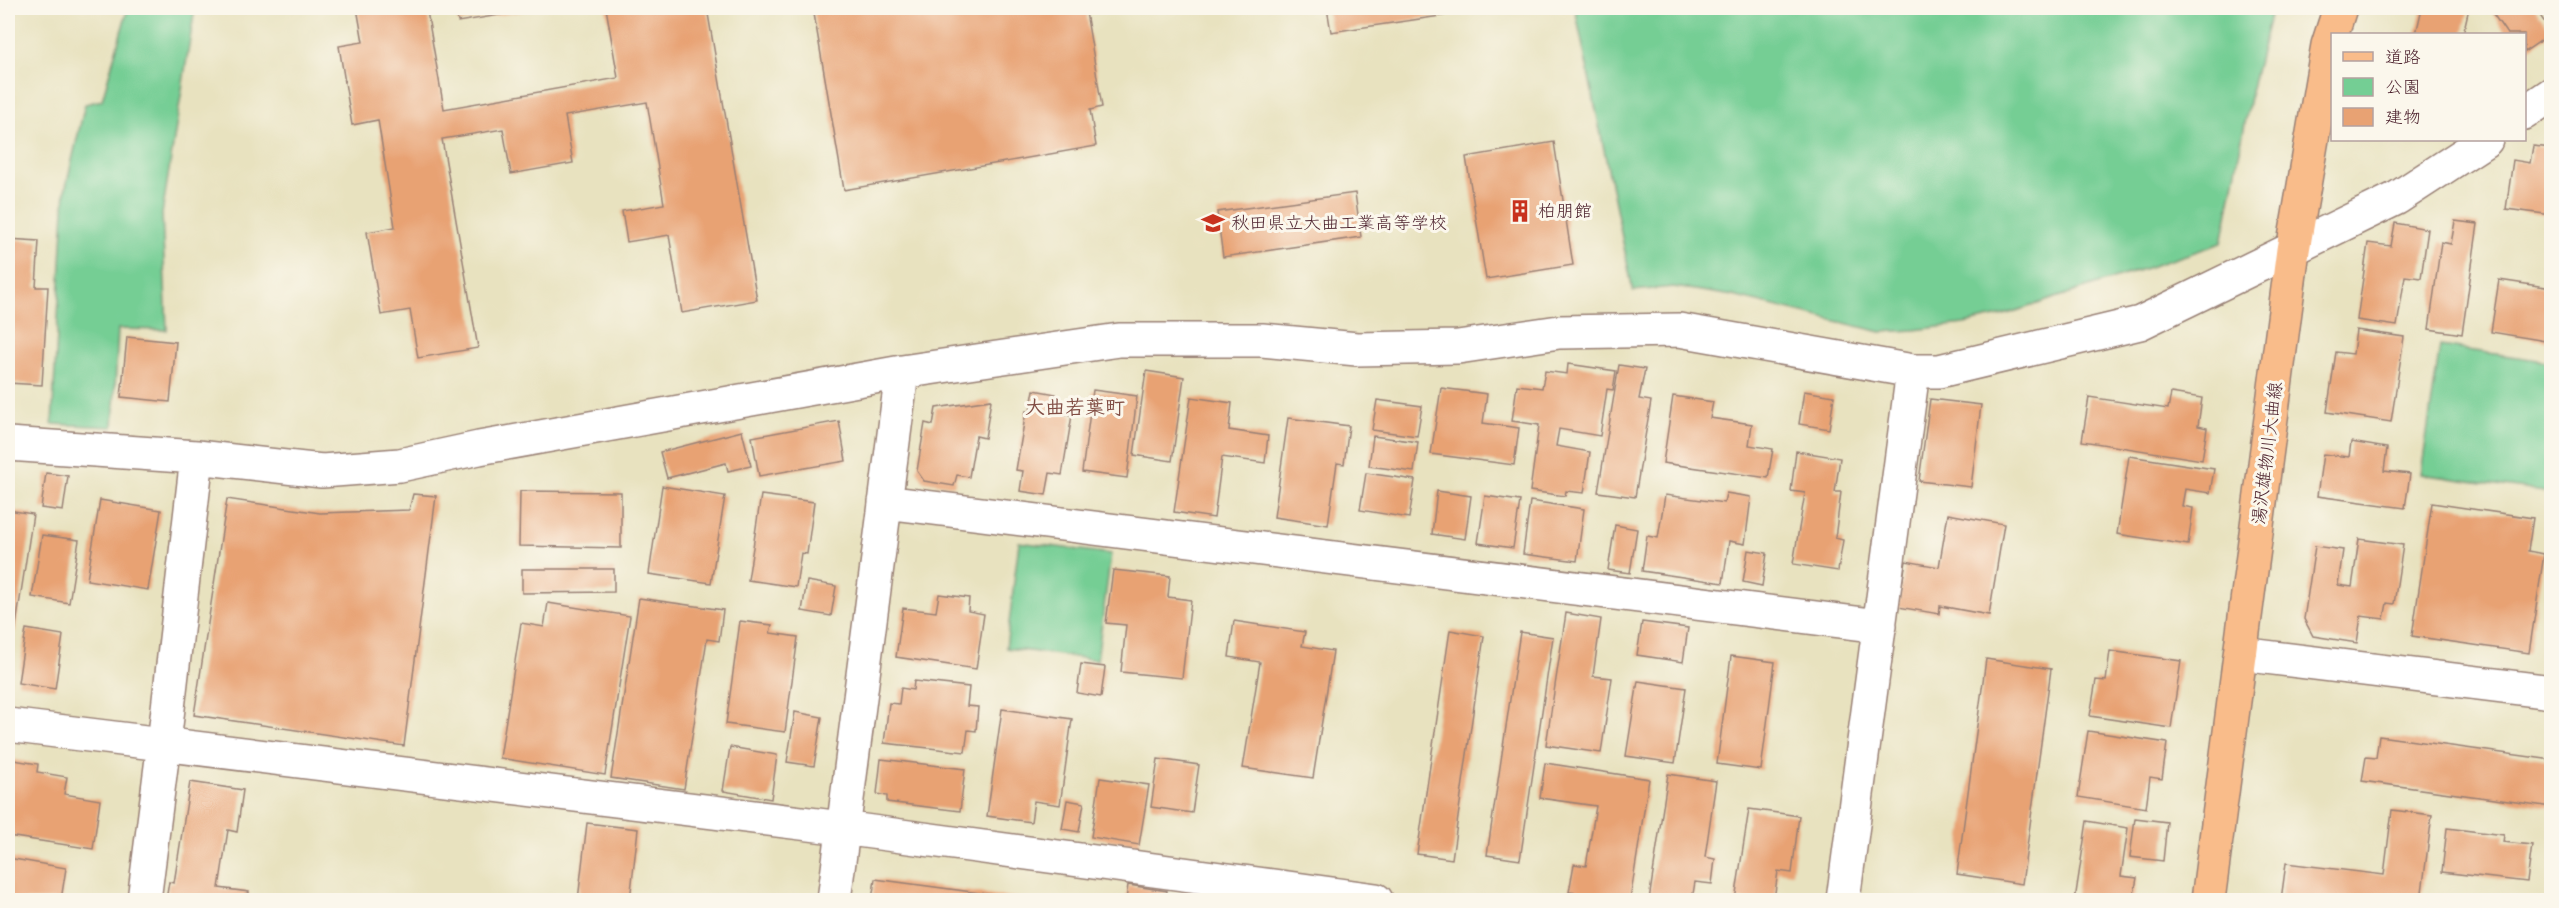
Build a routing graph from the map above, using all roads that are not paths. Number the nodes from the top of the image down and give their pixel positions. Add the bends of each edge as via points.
1 (2340, 8) edge
2 (2332, 33) edge
3 (2331, 36) edge
4 (2552, 94) edge
5 (2526, 112) edge
6 (2484, 141) edge
7 (2293, 250) junction
8 (1913, 371) junction
9 (902, 372) junction
10 (8, 444) edge
11 (197, 457) junction
12 (885, 502) junction
13 (1880, 626) junction
14 (2241, 654) junction
15 (2552, 692) edge
16 (8, 725) edge
17 (164, 743) junction
18 (842, 828) junction
19 (144, 900) edge
20 (834, 900) edge
21 (1376, 900) edge
22 (1843, 900) edge
23 (2208, 900) edge

1 - 2 main road, 湯沢雄物川大曲線
3 - 7 main road, 湯沢雄物川大曲線
4 - 5 street
6 - 7 street via 2397,198
7 - 8 street via 2140,323 1939,371
7 - 14 main road, 湯沢雄物川大曲線
8 - 9 street via 1679,330 1559,332 1458,347 1357,349 1262,340 1119,340
8 - 13 street
9 - 11 street via 400,465 322,471
9 - 12 street
10 - 11 street
11 - 17 street
12 - 13 street
12 - 18 street
13 - 22 street
14 - 15 street
14 - 23 main road, 湯沢雄物川大曲線
16 - 17 street
17 - 18 street
17 - 19 street
18 - 20 street
18 - 21 street

